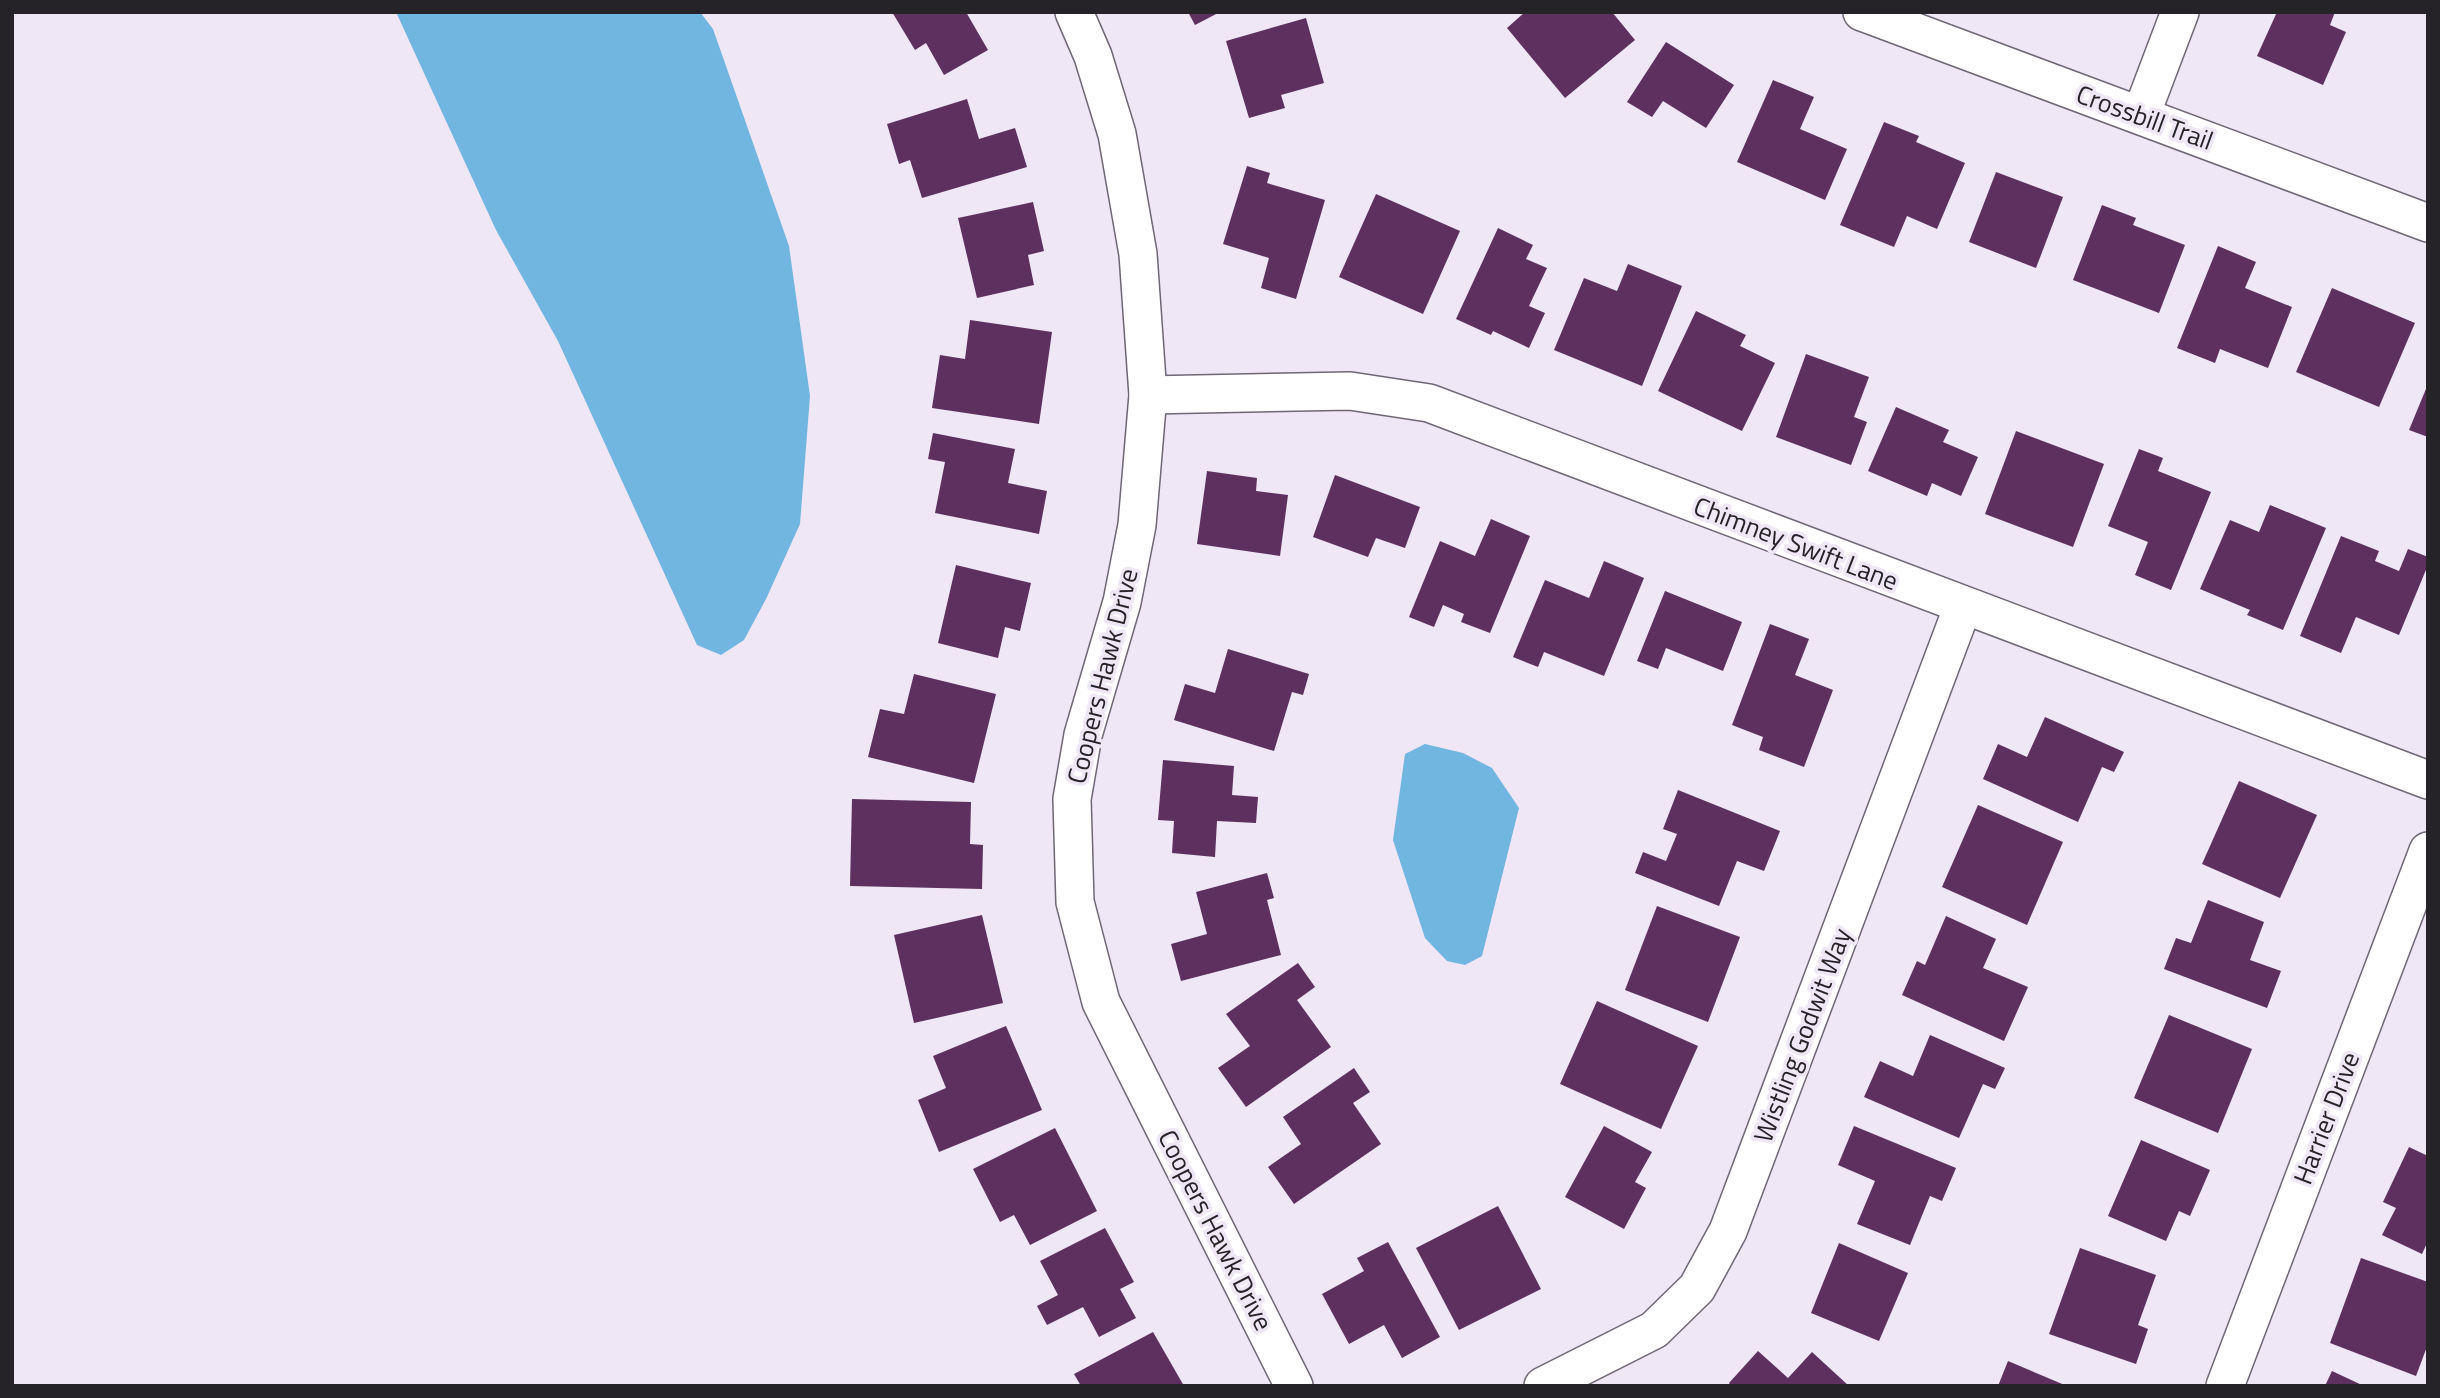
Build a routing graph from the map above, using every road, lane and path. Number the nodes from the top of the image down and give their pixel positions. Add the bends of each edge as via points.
1 (1074, 12) edge
2 (1863, 12) edge
3 (2180, 12) edge
4 (2141, 115) junction
5 (2428, 223) edge
6 (1148, 395) junction
7 (1963, 606) junction
8 (2428, 780) edge
9 (2428, 851) edge
10 (1294, 1386) edge
11 (1543, 1386) edge
12 (2225, 1386) edge

1 - 6 street, Coopers Hawk Drive via 1117,134 1138,254
2 - 4 street, Crossbill Trail
3 - 4 street
4 - 5 street, Crossbill Trail
6 - 7 street, Chimney Swift Lane via 1350,391 1429,403
6 - 10 street, Coopers Hawk Drive via 1137,525 1122,602 1083,734 1072,799 1075,902 1101,1002
7 - 8 street, Chimney Swift Lane
7 - 11 street, Wistling Godwit Way via 1728,1231 1697,1288 1654,1330
9 - 12 street, Harrier Drive

